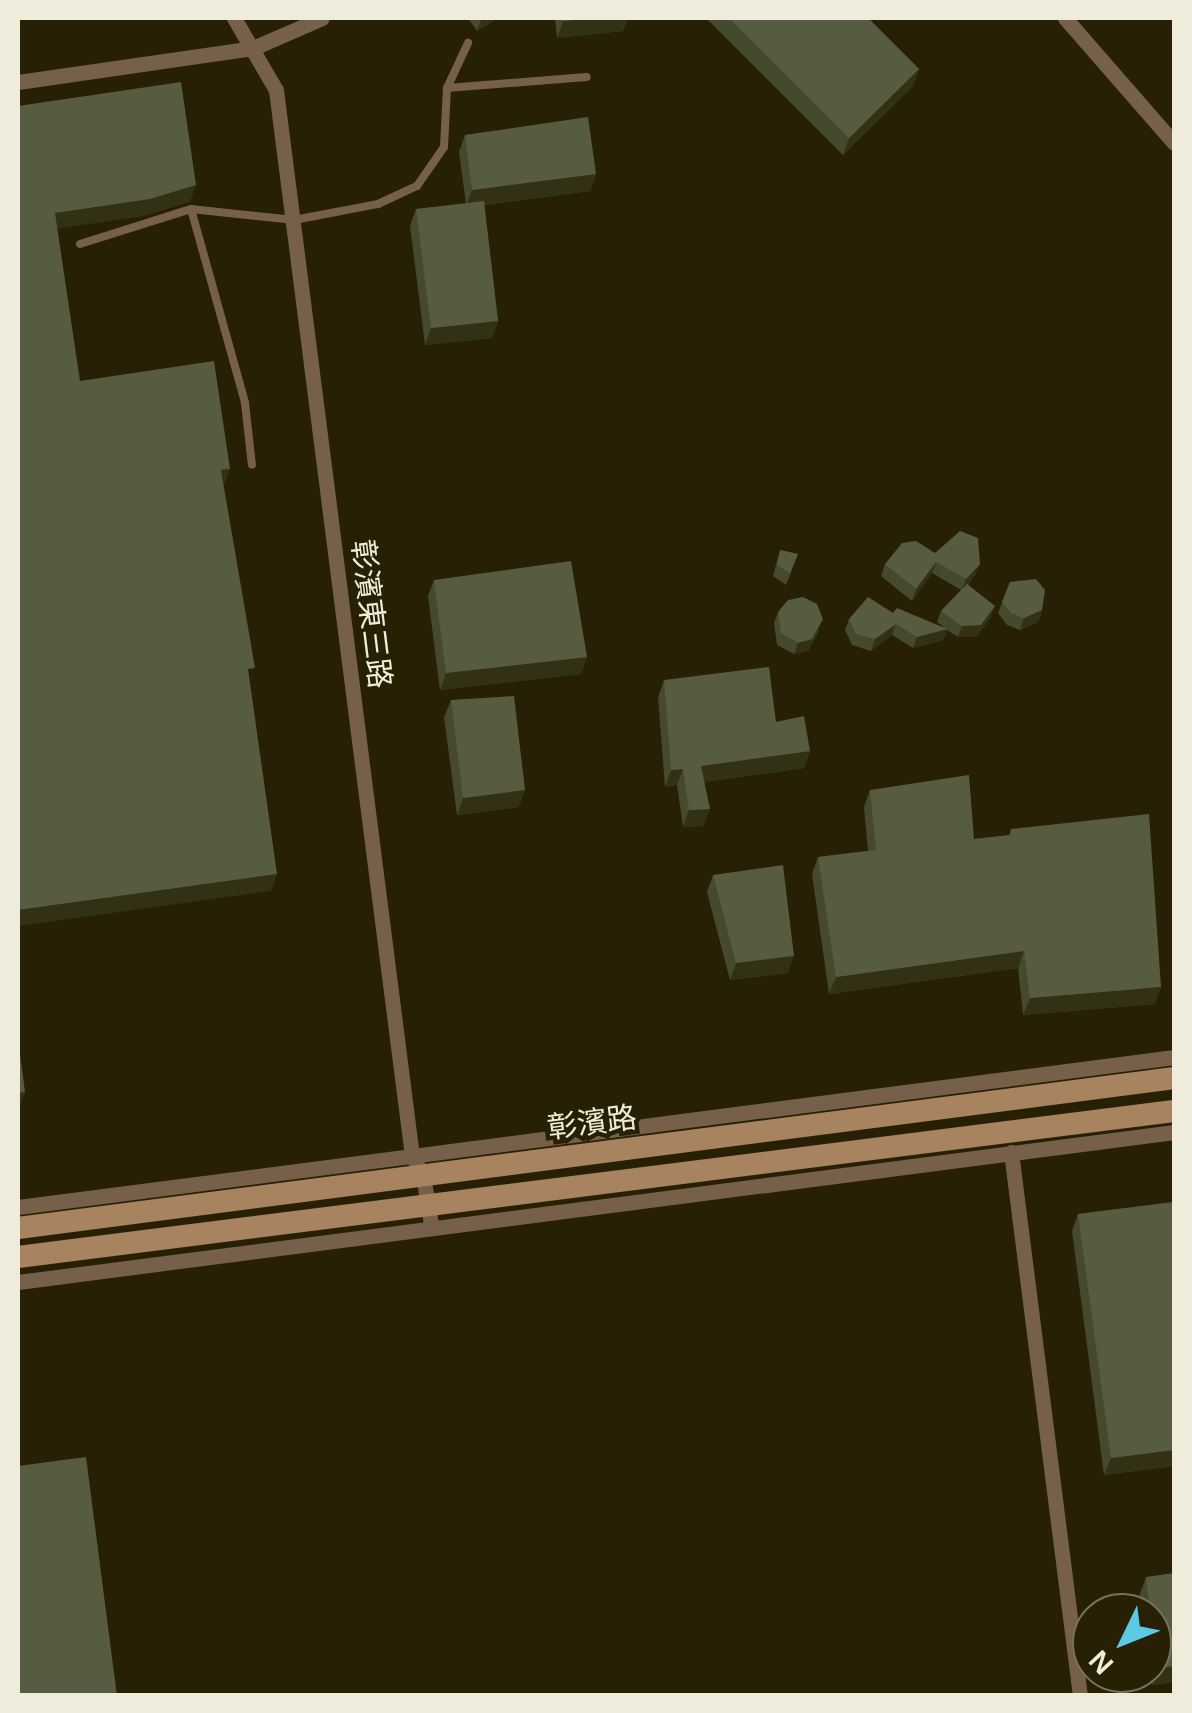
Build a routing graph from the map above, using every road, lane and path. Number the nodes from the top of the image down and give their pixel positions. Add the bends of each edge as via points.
1 (234, 18) edge
2 (322, 18) edge
3 (1065, 18) edge
4 (468, 44) dead end
5 (253, 48) junction
6 (587, 77) dead end
7 (18, 82) edge
8 (448, 88) junction
9 (1174, 143) edge
10 (462, 144) edge
11 (444, 147) junction
12 (192, 209) junction
13 (294, 220) junction
14 (80, 244) dead end
15 (252, 465) dead end
16 (1174, 1057) edge
17 (1174, 1078) edge
18 (1174, 1111) edge
19 (1174, 1132) edge
20 (1012, 1152) junction
21 (417, 1165) junction
22 (18, 1207) edge
23 (427, 1215) junction
24 (18, 1228) edge
25 (18, 1257) edge
26 (18, 1282) edge
27 (1080, 1696) edge

1 - 5 street, 彰濱東三路
2 - 5 street
3 - 9 street
4 - 8 lane
5 - 7 street
5 - 13 street, 彰濱東三路 via 276,90
6 - 8 lane
8 - 11 lane
10 - 11 lane
11 - 13 lane via 418,186 378,204
12 - 13 lane
12 - 14 lane
12 - 15 lane via 245,403
13 - 21 street, 彰濱東三路
16 - 21 street, 彰濱路
17 - 21 street, 彰濱路
18 - 23 street, 彰濱路
19 - 20 street, 彰濱路
20 - 23 street, 彰濱路
20 - 27 street
21 - 22 street, 彰濱路
21 - 23 street, 彰濱東三路
21 - 24 street, 彰濱路
23 - 25 street, 彰濱路
23 - 26 street, 彰濱路

